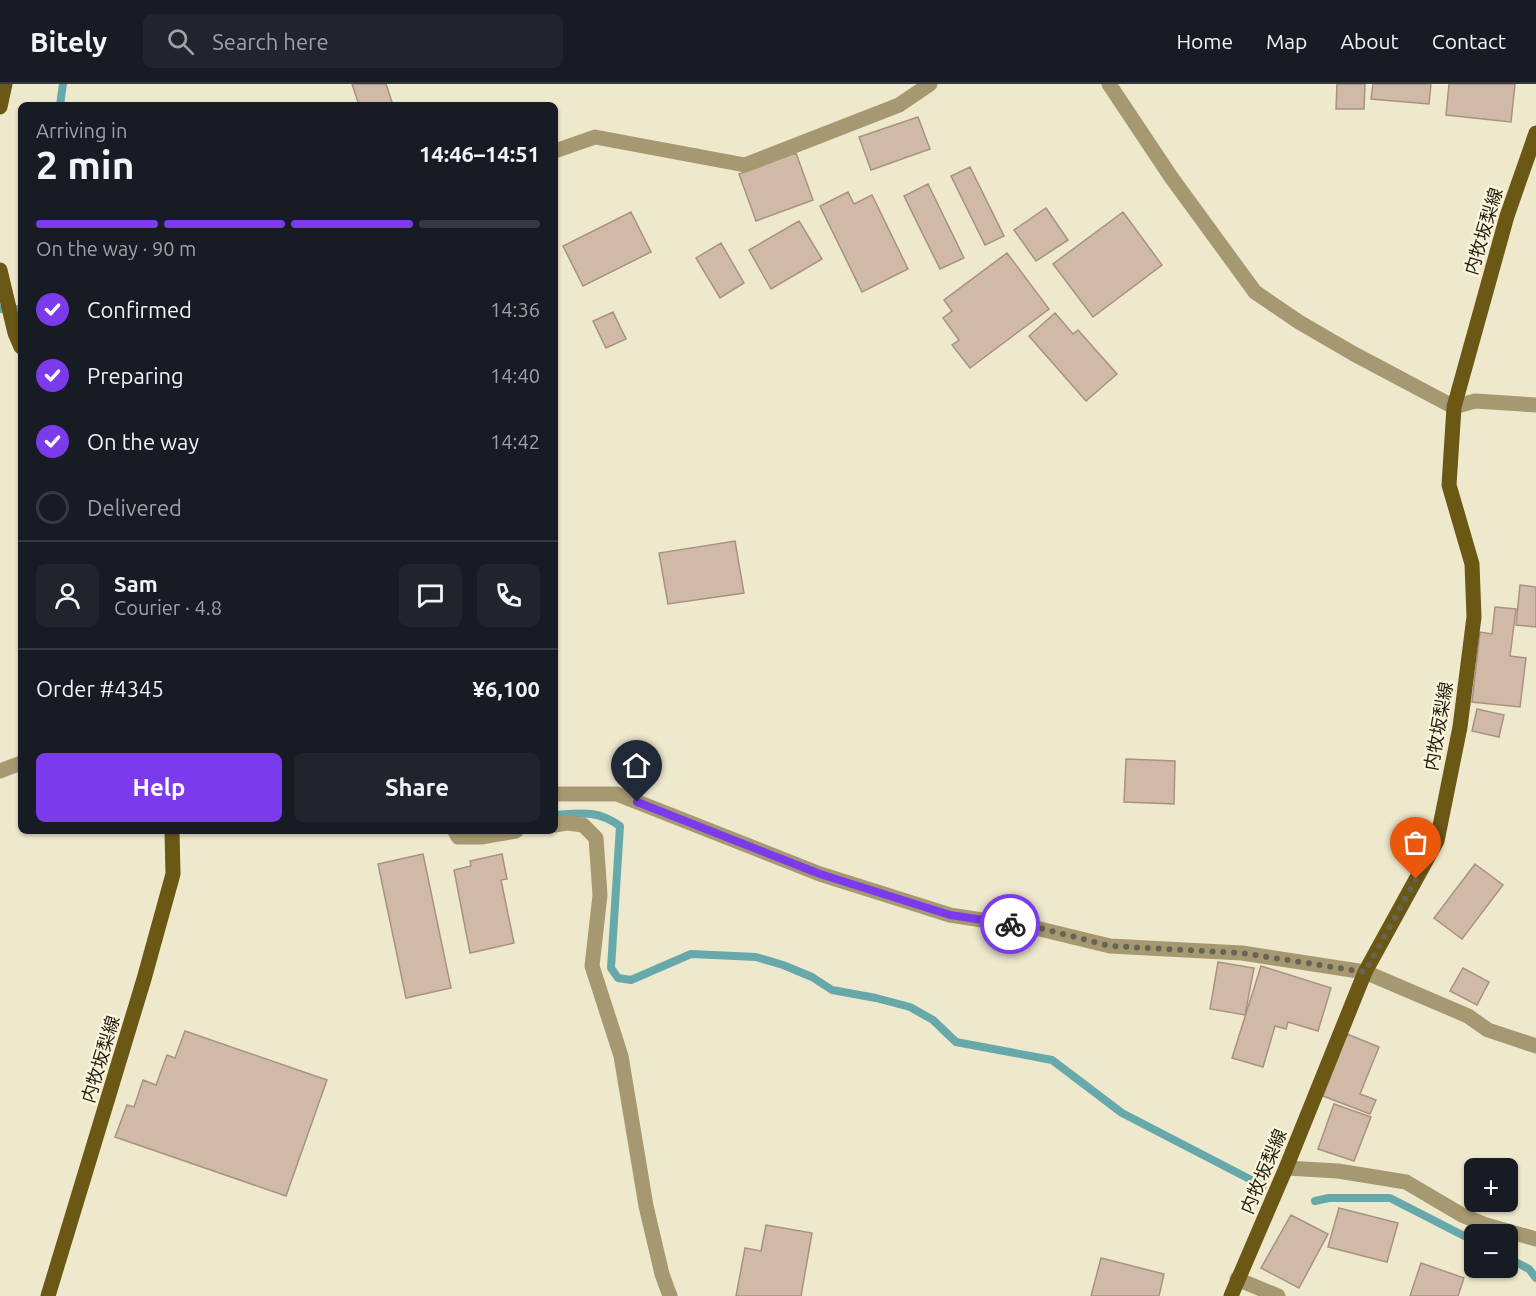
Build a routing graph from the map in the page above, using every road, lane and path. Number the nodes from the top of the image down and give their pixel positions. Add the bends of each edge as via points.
1 (5, 84) edge
2 (930, 84) edge
3 (1109, 84) edge
4 (0, 107) edge
5 (1536, 133) edge
6 (558, 150) edge
7 (0, 270) edge
8 (18, 333) edge
9 (1536, 405) edge
10 (1454, 407) junction
11 (18, 764) edge
12 (0, 771) edge
13 (558, 794) edge
14 (558, 824) edge
15 (172, 834) edge
16 (456, 834) edge
17 (493, 834) edge
18 (1365, 972) junction
19 (1536, 1046) edge
20 (1286, 1168) junction
21 (1536, 1239) edge
22 (1237, 1279) junction
23 (48, 1296) edge
24 (670, 1296) edge
25 (1231, 1296) edge
26 (1278, 1296) edge

1 - 4 main road
2 - 6 street via 899,105 745,165 595,136
3 - 10 street via 1255,292 1353,354
5 - 10 main road, 内牧坂梨線 via 1507,216
7 - 8 main road
9 - 10 street via 1475,401
10 - 18 main road, 内牧坂梨線 via 1449,485 1472,564 1474,617 1460,727 1437,841
11 - 12 street
13 - 18 street via 617,794 820,874 950,915 1040,928 1110,946 1242,953
14 - 24 street via 583,825 596,838 600,895 592,966 621,1056 646,1206
15 - 23 main road, 内牧坂梨線 via 173,874
16 - 17 street
18 - 19 street via 1468,1016 1488,1030
18 - 20 main road, 内牧坂梨線
20 - 21 street via 1338,1171 1406,1182 1462,1215
20 - 22 main road, 内牧坂梨線
22 - 25 main road, 内牧坂梨線
22 - 26 street

